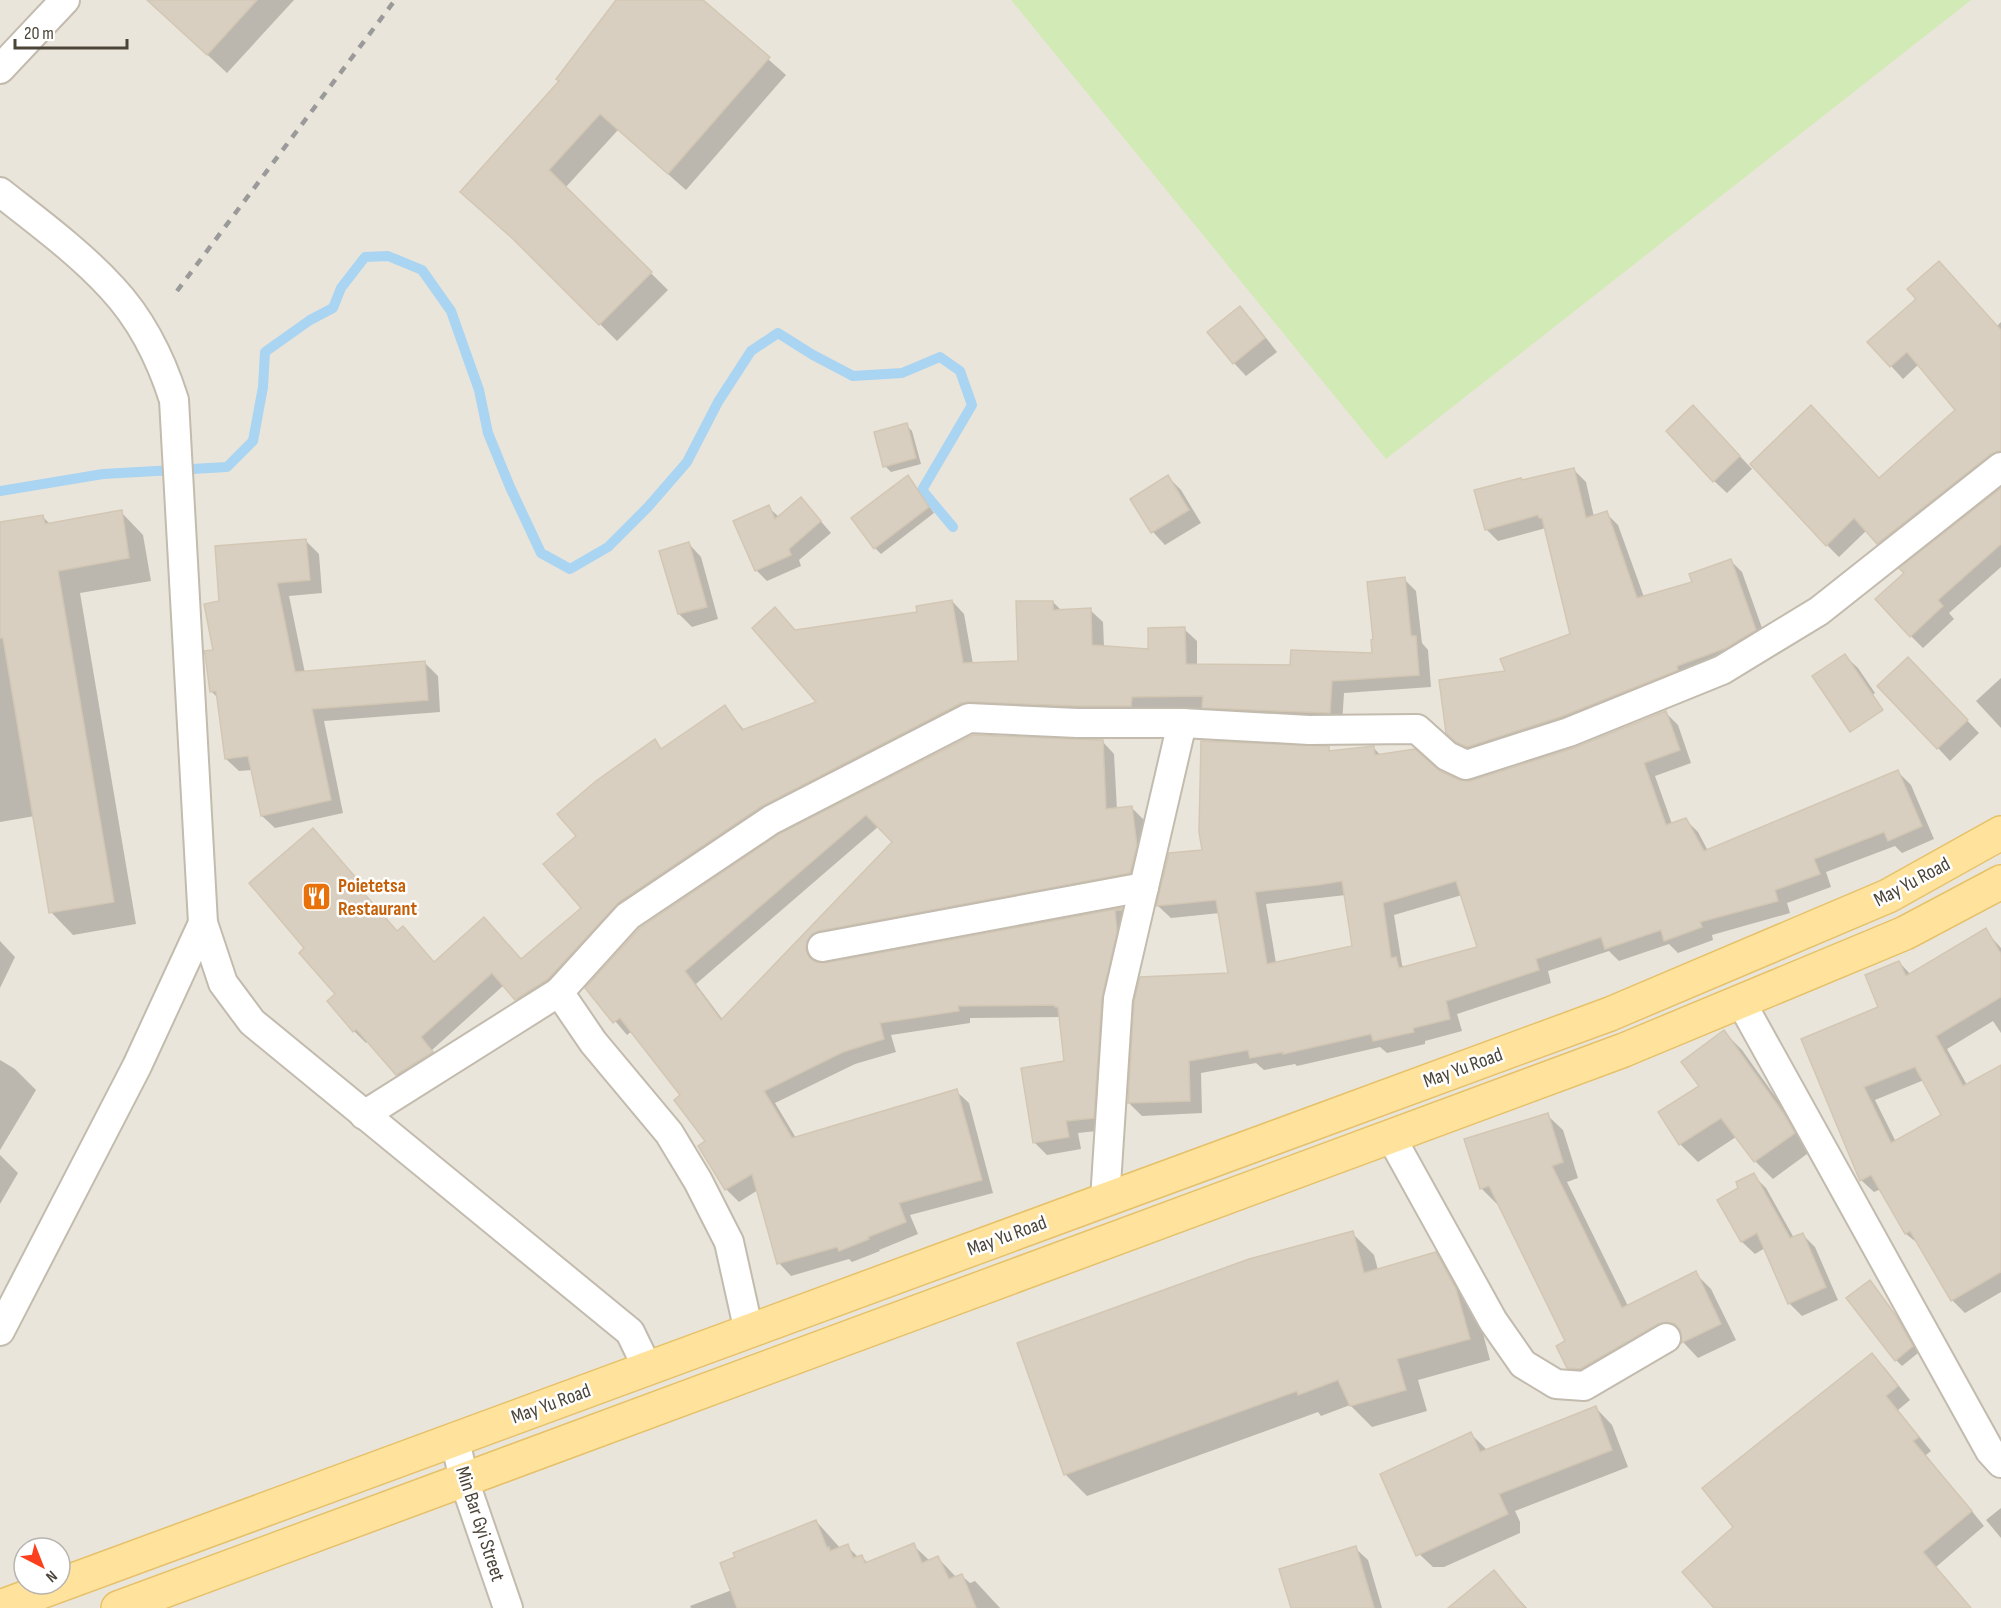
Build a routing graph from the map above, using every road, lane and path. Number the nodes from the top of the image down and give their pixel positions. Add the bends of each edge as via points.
1 (65, 0) edge
2 (0, 69) edge
3 (0, 192) edge
4 (2001, 467) edge
5 (1182, 723) junction
6 (2001, 833) edge
7 (2001, 882) edge
8 (1144, 887) junction
9 (203, 924) junction
10 (822, 947) dead end
11 (559, 992) junction
12 (1741, 1002) junction
13 (364, 1115) junction
14 (1391, 1137) junction
15 (1105, 1200) junction
16 (0, 1331) edge
17 (749, 1332) junction
18 (1666, 1338) dead end
19 (648, 1369) junction
20 (455, 1440) junction
21 (2001, 1462) edge
22 (464, 1480) junction
23 (0, 1607) edge
24 (118, 1608) edge
25 (508, 1608) edge

1 - 2 street
3 - 9 street via 60,239 113,288 149,339 174,399
4 - 5 street via 1819,611 1722,670 1569,732 1466,765 1447,756 1417,729 1309,730
5 - 8 street
5 - 11 street via 969,718 771,820 628,916
6 - 15 main road, May Yu Road via 1888,896 1610,1014
7 - 12 main road, May Yu Road via 1905,933
8 - 10 street
8 - 15 street via 1118,999
9 - 13 street via 223,983 252,1022
9 - 16 street via 137,1066
11 - 13 street
11 - 17 street via 593,1042 669,1133 699,1181 729,1242
12 - 14 main road, May Yu Road
12 - 21 street via 1990,1451
13 - 19 street via 630,1332
14 - 18 street via 1493,1321 1523,1364 1556,1384 1584,1386
14 - 22 main road, May Yu Road
15 - 17 main road, May Yu Road
17 - 19 main road, May Yu Road
19 - 20 main road, May Yu Road
20 - 22 street, Min Bar Gyi Street
20 - 23 main road, May Yu Road
22 - 24 main road, May Yu Road
22 - 25 street, Min Bar Gyi Street

